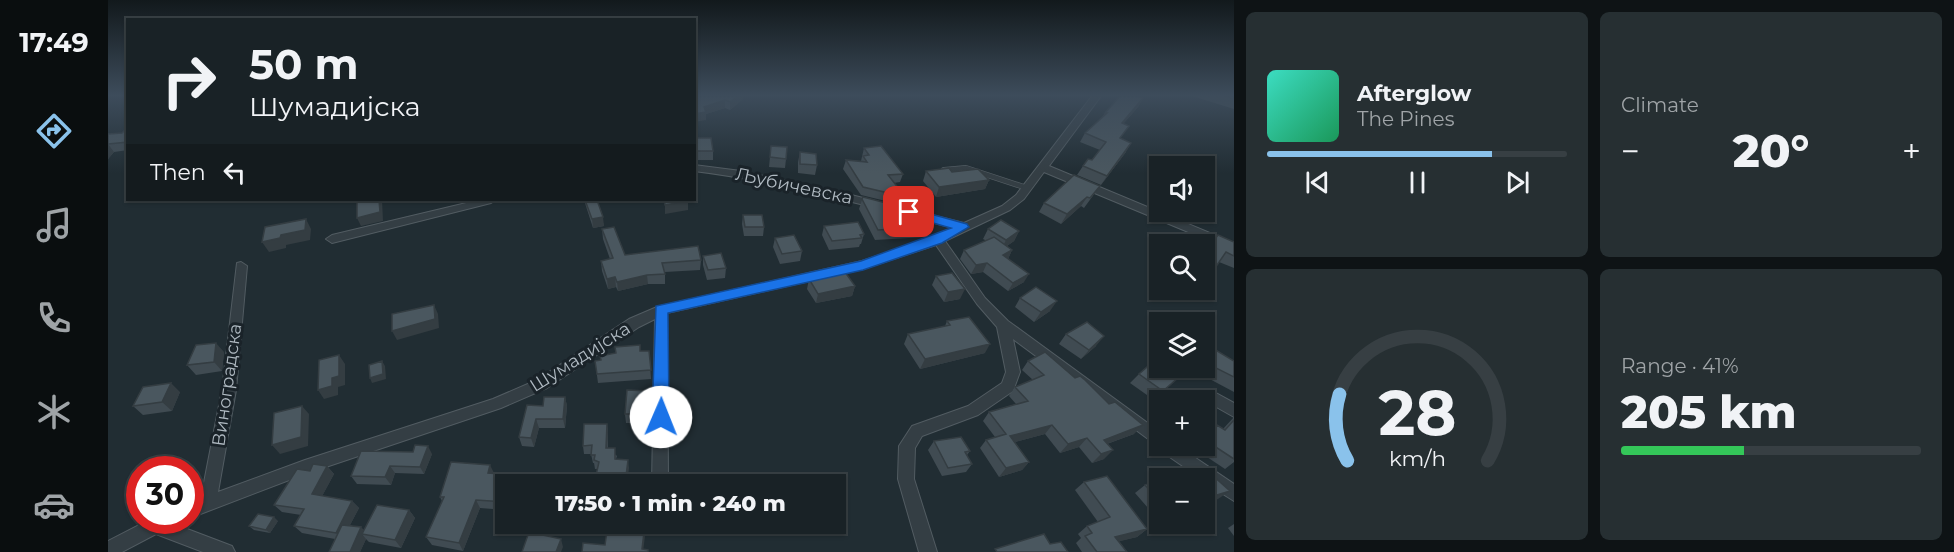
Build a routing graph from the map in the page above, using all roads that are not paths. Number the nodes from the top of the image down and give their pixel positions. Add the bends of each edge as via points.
1 (1078, 122) edge
2 (696, 168) edge
3 (1044, 168) junction
4 (945, 170) edge
5 (1027, 188) junction
6 (486, 201) edge
7 (963, 227) junction
8 (332, 239) dead end
9 (938, 240) junction
10 (1234, 248) edge
11 (241, 266) dead end
12 (661, 310) junction
13 (1003, 324) junction
14 (1215, 400) edge
15 (1234, 411) edge
16 (1149, 423) edge
17 (1180, 456) edge
18 (660, 474) edge
19 (1234, 494) edge
20 (208, 503) junction
21 (204, 505) edge
22 (139, 534) edge
23 (186, 534) edge
24 (108, 550) edge
25 (226, 552) edge
26 (928, 552) edge

1 - 3 street, Шумадијска
2 - 7 street, Љубичевска via 832,194
3 - 5 street, Шумадијска
3 - 10 street
4 - 5 lane via 966,168
5 - 7 street, Шумадијска via 1006,208
6 - 8 street
7 - 9 street, Шумадијска
9 - 12 street, Шумадијска via 863,266
9 - 13 street via 981,301
11 - 20 street, Виноградска via 229,390
12 - 18 street
12 - 20 street, Шумадијска via 634,323 542,384 496,404
13 - 16 street
13 - 26 street via 1013,372 1008,387 973,411 917,431 907,446 906,479
14 - 15 street
17 - 19 street
20 - 21 street, Шумадијска
22 - 24 street
23 - 25 street

